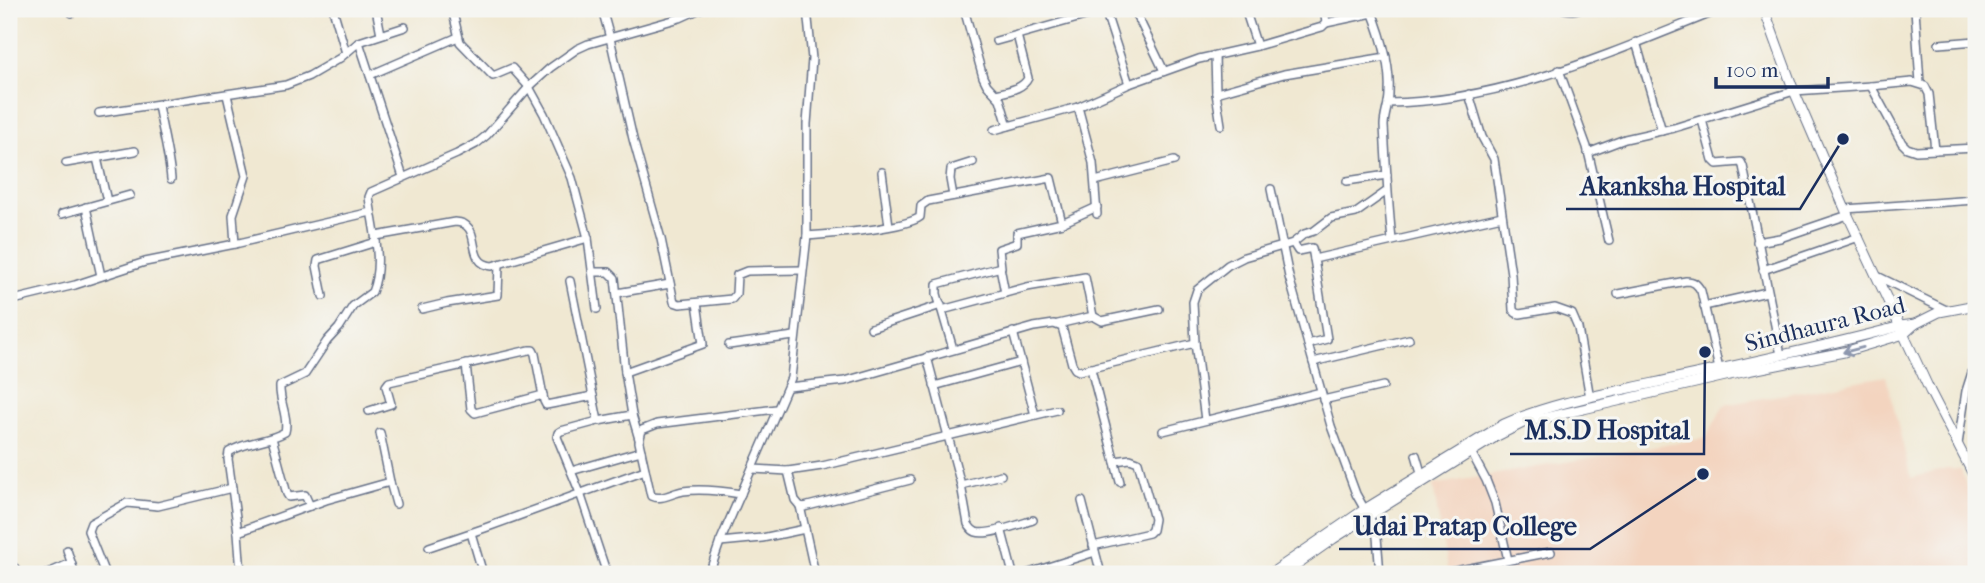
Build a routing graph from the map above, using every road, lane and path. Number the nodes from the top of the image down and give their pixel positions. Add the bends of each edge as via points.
1 (333, 9) edge
2 (376, 9) edge
3 (452, 9) edge
4 (601, 9) edge
5 (678, 9) edge
6 (700, 9) edge
7 (807, 9) edge
8 (964, 9) edge
9 (1107, 9) edge
10 (1134, 9) edge
11 (1245, 9) edge
12 (1324, 9) edge
13 (1564, 9) edge
14 (1578, 9) edge
15 (1722, 9) edge
16 (1765, 9) edge
17 (1915, 9) edge
18 (1372, 11) edge
19 (680, 18) junction
20 (1326, 23) junction
21 (405, 27) dead end
22 (381, 34) junction
23 (1017, 35) junction
24 (458, 37) junction
25 (610, 38) junction
26 (996, 41) dead end
27 (1976, 41) edge
28 (359, 42) junction
29 (1636, 42) junction
30 (1939, 44) dead end
31 (1256, 46) junction
32 (346, 53) junction
33 (1215, 55) junction
34 (1386, 57) junction
35 (1164, 71) junction
36 (1559, 71) junction
37 (370, 75) junction
38 (1920, 83) junction
39 (1129, 84) junction
40 (1871, 86) junction
41 (529, 87) junction
42 (1794, 91) junction
43 (1216, 93) junction
44 (996, 94) junction
45 (1469, 94) junction
46 (227, 95) junction
47 (1388, 103) junction
48 (158, 105) junction
49 (1078, 107) junction
50 (99, 113) dead end
51 (1702, 120) junction
52 (1221, 125) dead end
53 (1008, 126) junction
54 (995, 130) dead end
55 (1662, 131) junction
56 (1976, 148) edge
57 (1935, 150) junction
58 (135, 151) dead end
59 (1588, 153) junction
60 (97, 158) junction
61 (1174, 161) dead end
62 (973, 162) dead end
63 (66, 163) dead end
64 (882, 172) dead end
65 (1387, 175) junction
66 (404, 177) junction
67 (171, 179) dead end
68 (1095, 181) junction
69 (1347, 181) dead end
70 (1271, 190) dead end
71 (1387, 191) junction
72 (130, 195) dead end
73 (953, 196) junction
74 (1975, 200) edge
75 (107, 201) junction
76 (86, 207) junction
77 (371, 212) junction
78 (1847, 212) junction
79 (62, 214) dead end
80 (1502, 216) junction
81 (1062, 223) junction
82 (889, 226) junction
83 (807, 236) junction
84 (1858, 237) junction
85 (588, 238) junction
86 (376, 239) junction
87 (1392, 240) junction
88 (1609, 241) dead end
89 (1757, 242) junction
90 (1293, 243) junction
91 (235, 244) junction
92 (1282, 247) junction
93 (1314, 259) junction
94 (499, 265) junction
95 (1000, 267) junction
96 (802, 270) junction
97 (1763, 270) junction
98 (592, 272) junction
99 (100, 276) junction
100 (1877, 276) junction
101 (570, 281) dead end
102 (670, 284) junction
103 (1768, 292) junction
104 (617, 293) junction
105 (1005, 293) junction
106 (1618, 294) dead end
107 (323, 296) dead end
108 (9, 301) edge
109 (697, 303) junction
110 (1976, 305) edge
111 (1704, 306) junction
112 (941, 308) junction
113 (422, 309) dead end
114 (597, 309) dead end
115 (1160, 309) dead end
116 (1947, 310) junction
117 (1093, 316) junction
118 (1058, 324) junction
119 (871, 328) dead end
120 (1902, 330) junction
121 (1013, 332) junction
122 (794, 336) junction
123 (1409, 339) dead end
124 (1195, 343) junction
125 (1308, 344) junction
126 (729, 345) dead end
127 (953, 349) junction
128 (1781, 355) junction
129 (927, 357) junction
130 (1976, 360) edge
131 (1021, 362) junction
132 (1313, 362) junction
133 (466, 364) junction
134 (1091, 369) junction
135 (1718, 369) junction
136 (625, 372) junction
137 (934, 386) junction
138 (1383, 386) dead end
139 (788, 387) junction
140 (543, 395) junction
141 (593, 396) junction
142 (1322, 396) junction
143 (1590, 398) junction
144 (776, 410) junction
145 (1056, 410) dead end
146 (369, 411) dead end
147 (632, 415) junction
148 (1035, 415) junction
149 (1205, 420) junction
150 (598, 421) junction
151 (1163, 431) dead end
152 (380, 433) dead end
153 (949, 437) junction
154 (272, 438) junction
155 (639, 442) junction
156 (1958, 445) junction
157 (641, 451) junction
158 (1471, 452) junction
159 (1416, 456) dead end
160 (1115, 461) junction
161 (752, 469) junction
162 (645, 470) junction
163 (571, 471) junction
164 (788, 471) junction
165 (1001, 475) dead end
166 (1422, 476) junction
167 (1976, 478) edge
168 (910, 480) dead end
169 (390, 482) junction
170 (1120, 482) dead end
171 (961, 485) junction
172 (232, 488) junction
173 (580, 493) junction
174 (741, 494) junction
175 (1082, 501) dead end
176 (396, 504) dead end
177 (310, 506) junction
178 (800, 506) junction
179 (1367, 513) junction
180 (1032, 520) dead end
181 (1001, 528) junction
182 (805, 529) junction
183 (238, 532) junction
184 (471, 533) junction
185 (720, 542) junction
186 (429, 547) dead end
187 (1094, 549) junction
188 (67, 550) dead end
189 (1551, 551) dead end
190 (1508, 560) junction
191 (71, 563) junction
192 (9, 567) edge
193 (1445, 573) edge
194 (19, 574) edge
195 (46, 574) edge
196 (75, 574) edge
197 (105, 574) edge
198 (241, 574) edge
199 (483, 574) edge
200 (607, 574) edge
201 (709, 574) edge
202 (815, 574) edge
203 (1013, 574) edge
204 (1026, 574) edge
205 (1101, 574) edge
206 (1270, 574) edge
207 (1283, 574) edge
208 (1380, 574) edge

1 - 32 street
2 - 22 street
3 - 24 street
4 - 25 street
5 - 19 street
6 - 19 street
7 - 83 street via 812,59
8 - 44 street via 984,77
9 - 23 street
9 - 39 street
10 - 35 street
11 - 31 street
12 - 20 street
13 - 14 street
15 - 29 street
16 - 42 street
17 - 38 street
18 - 20 street
18 - 34 street
19 - 25 street
20 - 31 street
21 - 22 street
22 - 28 street
23 - 26 street
23 - 44 street via 1028,78 1021,86
24 - 37 street
24 - 41 street via 494,76 512,68
25 - 41 street via 577,49
25 - 102 street
27 - 30 street
28 - 32 street
28 - 37 street
29 - 36 street
29 - 55 street
31 - 33 street
32 - 46 street via 297,82
33 - 35 street
33 - 43 street
34 - 43 street via 1283,74
34 - 47 street
35 - 39 street
36 - 45 street
36 - 59 street
37 - 66 street
38 - 40 street
38 - 57 street via 1929,94
39 - 49 street
40 - 42 street
40 - 57 street via 1907,148
41 - 66 street via 476,144
41 - 85 street via 568,167
42 - 51 street
42 - 78 street
43 - 52 street
44 - 53 street
45 - 47 street
45 - 80 street via 1477,125 1493,154
46 - 48 street
46 - 91 street via 246,176 233,215
47 - 65 street via 1384,123
48 - 50 street
48 - 67 street
49 - 53 street
49 - 68 street
51 - 55 street
51 - 89 street via 1713,160 1717,164 1741,162 1743,166
53 - 54 street
55 - 59 street
56 - 57 street
58 - 60 street
59 - 88 street
60 - 63 street
60 - 75 street
61 - 68 street
62 - 73 street via 951,169
64 - 82 street
65 - 69 street
65 - 71 street
66 - 77 street via 371,192
68 - 81 street via 1097,211
70 - 92 street
71 - 87 street
71 - 90 street via 1356,213 1331,218
72 - 75 street
73 - 81 street via 1051,178
73 - 82 street via 924,203 917,219
74 - 78 street
75 - 76 street
76 - 79 street
76 - 99 street
77 - 86 street
77 - 91 street
78 - 84 street
78 - 89 street
80 - 87 street
80 - 143 street via 1513,310 1520,314 1555,308 1572,314
81 - 95 street via 1017,233 1017,243 999,249
82 - 83 street
83 - 96 street
84 - 97 street
84 - 100 street
85 - 94 street
85 - 98 street
86 - 94 street via 463,222 471,230 481,261
86 - 107 street via 318,260
86 - 154 street via 372,292 353,306 305,374 281,386 287,429
87 - 93 street
89 - 97 street
90 - 92 street
90 - 93 street via 1298,251 1312,248
91 - 99 street
92 - 124 street via 1244,257 1196,290
92 - 125 street
93 - 125 street via 1327,339
94 - 113 street via 498,295
95 - 105 street
95 - 112 street via 937,284
96 - 109 street via 747,271 737,275 732,299
96 - 122 street
97 - 103 street
98 - 104 street via 612,274
98 - 114 street
99 - 108 street
100 - 116 street
100 - 120 street
101 - 141 street
102 - 104 street
102 - 109 street via 677,303
103 - 111 street
103 - 128 street
104 - 136 street
105 - 112 street
105 - 117 street via 1085,277
106 - 111 street via 1692,281 1701,290
109 - 136 street via 703,344
110 - 116 street, Sindhaura Road
111 - 135 street
112 - 119 street
112 - 127 street
115 - 117 street via 1101,321
116 - 120 street, Sindhaura Road
117 - 118 street
118 - 121 street
118 - 134 street via 1075,369
120 - 128 street, Sindhaura Road
120 - 156 street
120 -> 158 street via 1844,352 1523,423
121 - 127 street
121 - 131 street
122 - 126 street
122 - 139 street
123 - 132 street
124 - 134 street
124 - 149 street
125 - 132 street
127 - 129 street
128 - 135 street, Sindhaura Road
129 - 137 street
129 - 139 street via 845,381
130 - 156 street
131 - 137 street
131 - 148 street
132 - 142 street
133 - 140 street via 533,350
133 - 140 street via 475,413
133 - 146 street via 389,382 391,404
134 - 160 street
135 - 143 street, Sindhaura Road
136 - 147 street
137 - 153 street
138 - 142 street
139 - 144 street
140 - 141 street via 551,406
141 - 150 street
142 - 149 street
142 - 179 street via 1352,485
143 - 166 street, Sindhaura Road via 1523,415
144 - 155 street via 652,425 642,430
144 - 161 street
145 - 148 street
147 - 150 street
147 - 155 street
148 - 153 street
149 - 151 street
150 - 163 street via 558,433
152 - 169 street
153 - 164 street
153 - 171 street
154 - 172 street via 229,452
154 - 177 street via 287,494 305,495
155 - 157 street
156 - 167 street
157 - 162 street
157 - 163 street
158 - 179 street
158 - 190 street via 1492,494
159 - 166 street
160 - 170 street
160 - 187 street via 1138,462 1154,526 1149,533
161 - 164 street
161 - 174 street
162 - 173 street
162 - 174 street via 650,496 655,499 686,490
163 - 173 street
164 - 178 street
165 - 171 street
166 - 179 street, Sindhaura Road
168 - 178 street
169 - 176 street
169 - 177 street
171 - 181 street via 971,529 985,533
172 - 183 street
172 - 197 street via 158,506 127,503 91,523 88,531
173 - 184 street
173 - 200 street
174 - 185 street
175 - 187 street
177 - 183 street
178 - 182 street
179 - 206 street, Sindhaura Road
179 - 207 street
179 - 208 street via 1377,537
180 - 181 street
181 - 203 street
182 - 185 street
182 - 202 street
183 - 198 street
184 - 186 street
184 - 199 street
185 - 201 street
187 - 204 street
187 - 205 street
188 - 191 street
189 - 190 street
190 - 193 street
191 - 195 street
191 - 196 street
192 - 194 street

